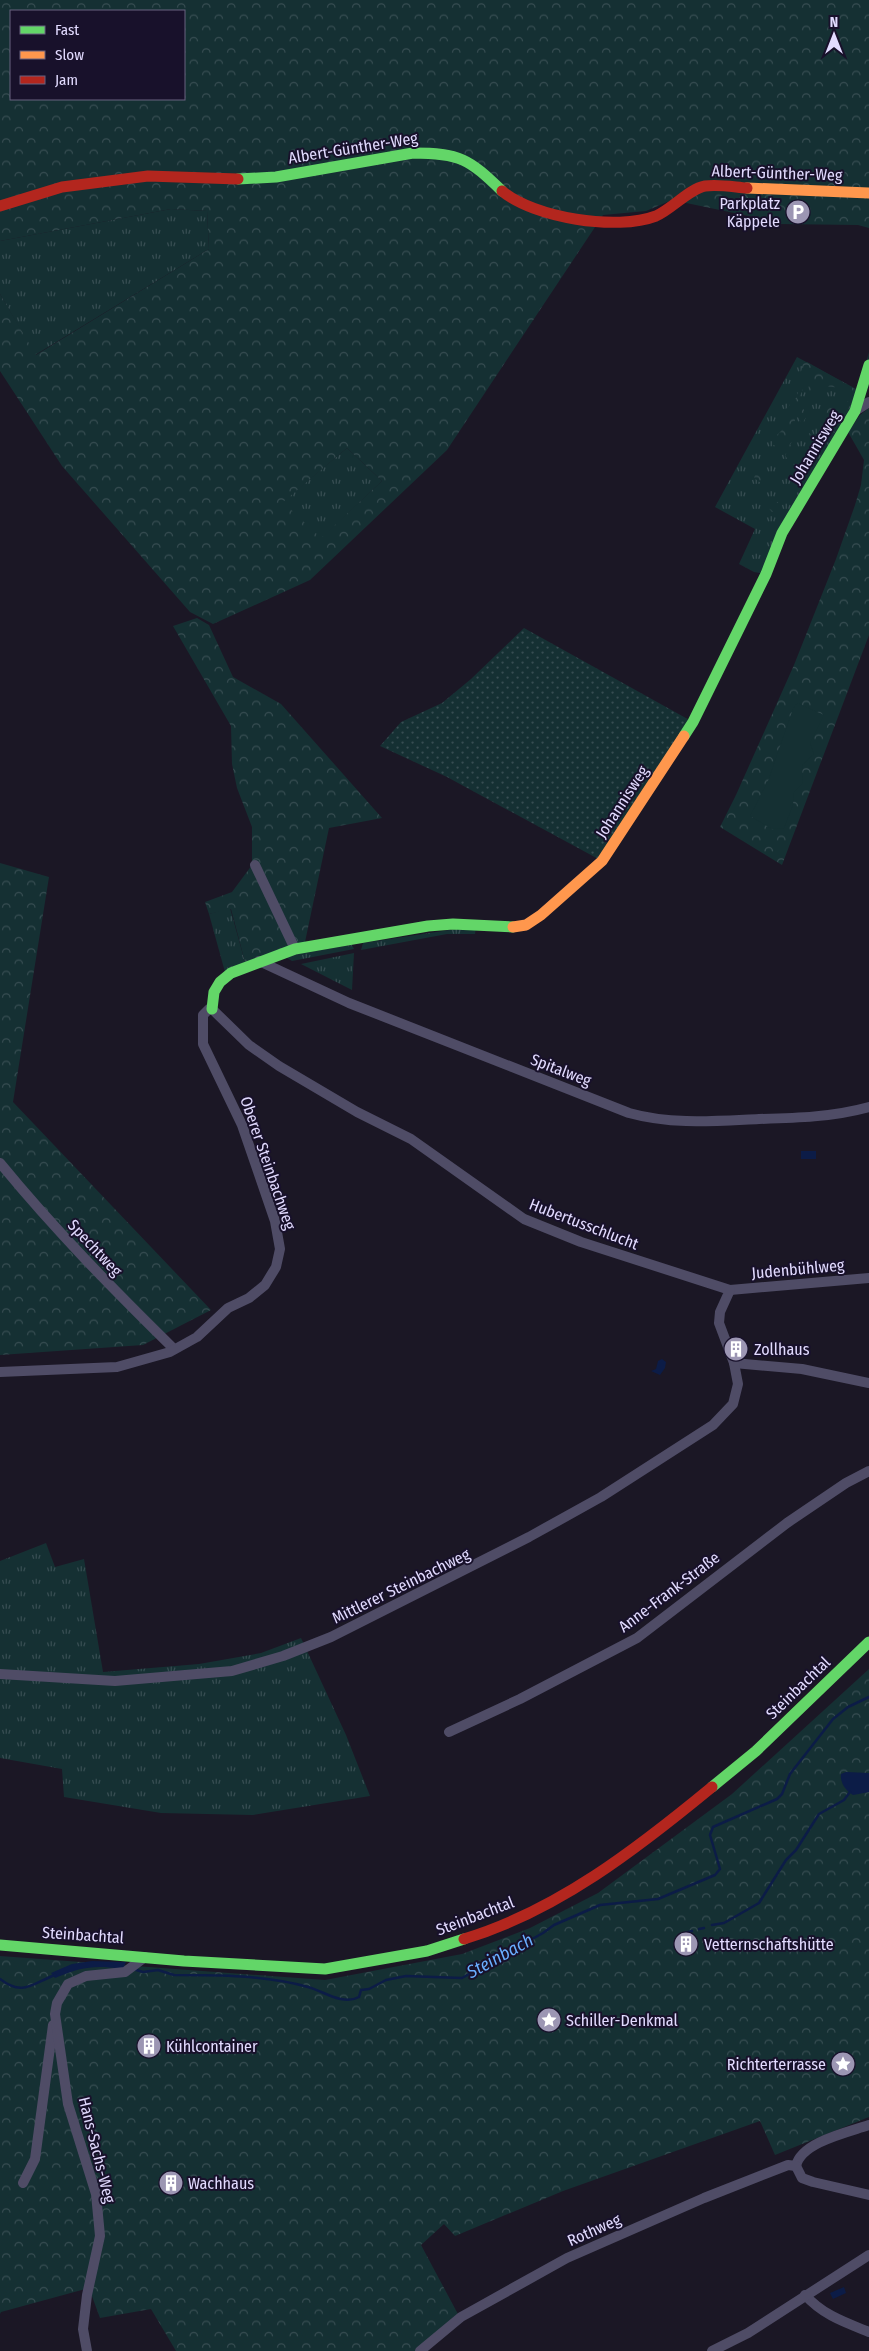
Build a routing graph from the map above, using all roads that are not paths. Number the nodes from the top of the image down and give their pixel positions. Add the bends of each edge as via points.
1 (868, 194) edge
2 (0, 206) edge
3 (869, 365) edge
4 (869, 402) edge
5 (855, 411) junction
6 (256, 865) dead end
7 (296, 949) junction
8 (259, 961) junction
9 (212, 1009) junction
10 (869, 1107) edge
11 (0, 1163) edge
12 (869, 1278) edge
13 (729, 1292) junction
14 (174, 1350) junction
15 (734, 1364) junction
16 (0, 1372) edge
17 (869, 1383) edge
18 (869, 1471) edge
19 (869, 1642) edge
20 (0, 1674) edge
21 (449, 1732) dead end
22 (0, 1945) edge
23 (147, 1956) junction
24 (55, 2014) junction
25 (869, 2126) edge
26 (796, 2166) junction
27 (24, 2183) dead end
28 (869, 2195) edge
29 (869, 2255) edge
30 (805, 2295) junction
31 (869, 2332) edge
32 (87, 2351) edge
33 (420, 2351) edge
34 (712, 2351) edge

1 - 2 street, Albert-Günther-Weg via 704,186 657,215 616,222 547,212 503,192 476,165 464,159 436,153 413,153 276,177 148,176 62,187
3 - 5 street, Johannisweg
4 - 5 street
5 - 7 street, Johannisweg via 782,533 766,574 692,722 602,861 548,910 526,925 428,926
6 - 7 street
7 - 8 street, Johannisweg
8 - 9 street, Johannisweg via 231,973 220,982 214,992
8 - 10 street, Spitalweg via 350,1003 649,1119 698,1122 824,1117
9 - 13 street, Hubertusschlucht via 249,1045 279,1066 357,1112 411,1139 524,1219
9 - 14 street, Oberer Steinbachweg via 203,1015 203,1044 242,1125 275,1221 280,1249 276,1268 265,1285 249,1298 228,1308 197,1337
11 - 14 street, Spechtweg via 45,1216
12 - 13 street, Judenbühlweg
13 - 15 street via 719,1323
14 - 16 street, Oberer Steinbachweg via 117,1367
15 - 17 street via 802,1369
15 - 20 street, Mittlerer Steinbachweg via 738,1384 733,1404 713,1425 609,1492 529,1538 331,1637 232,1671 115,1681
18 - 21 street, Anne-Frank-Straße via 787,1523 637,1638
19 - 23 street, Steinbachtal via 756,1751 667,1824 561,1897 511,1921 427,1951 325,1969 221,1964
22 - 23 street, Steinbachtal
23 - 24 street via 126,1972 86,1976 68,1984 57,2003
24 - 27 street via 39,2140
24 - 32 street, Hans-Sachs-Weg via 68,2104 96,2194 100,2236 83,2329
25 - 26 street via 814,2145 801,2156
26 - 28 street via 802,2178
26 - 33 street, Rothweg via 788,2165 704,2198 567,2258 461,2317
29 - 30 street
30 - 31 street via 816,2308 833,2318
30 - 34 street via 748,2333

